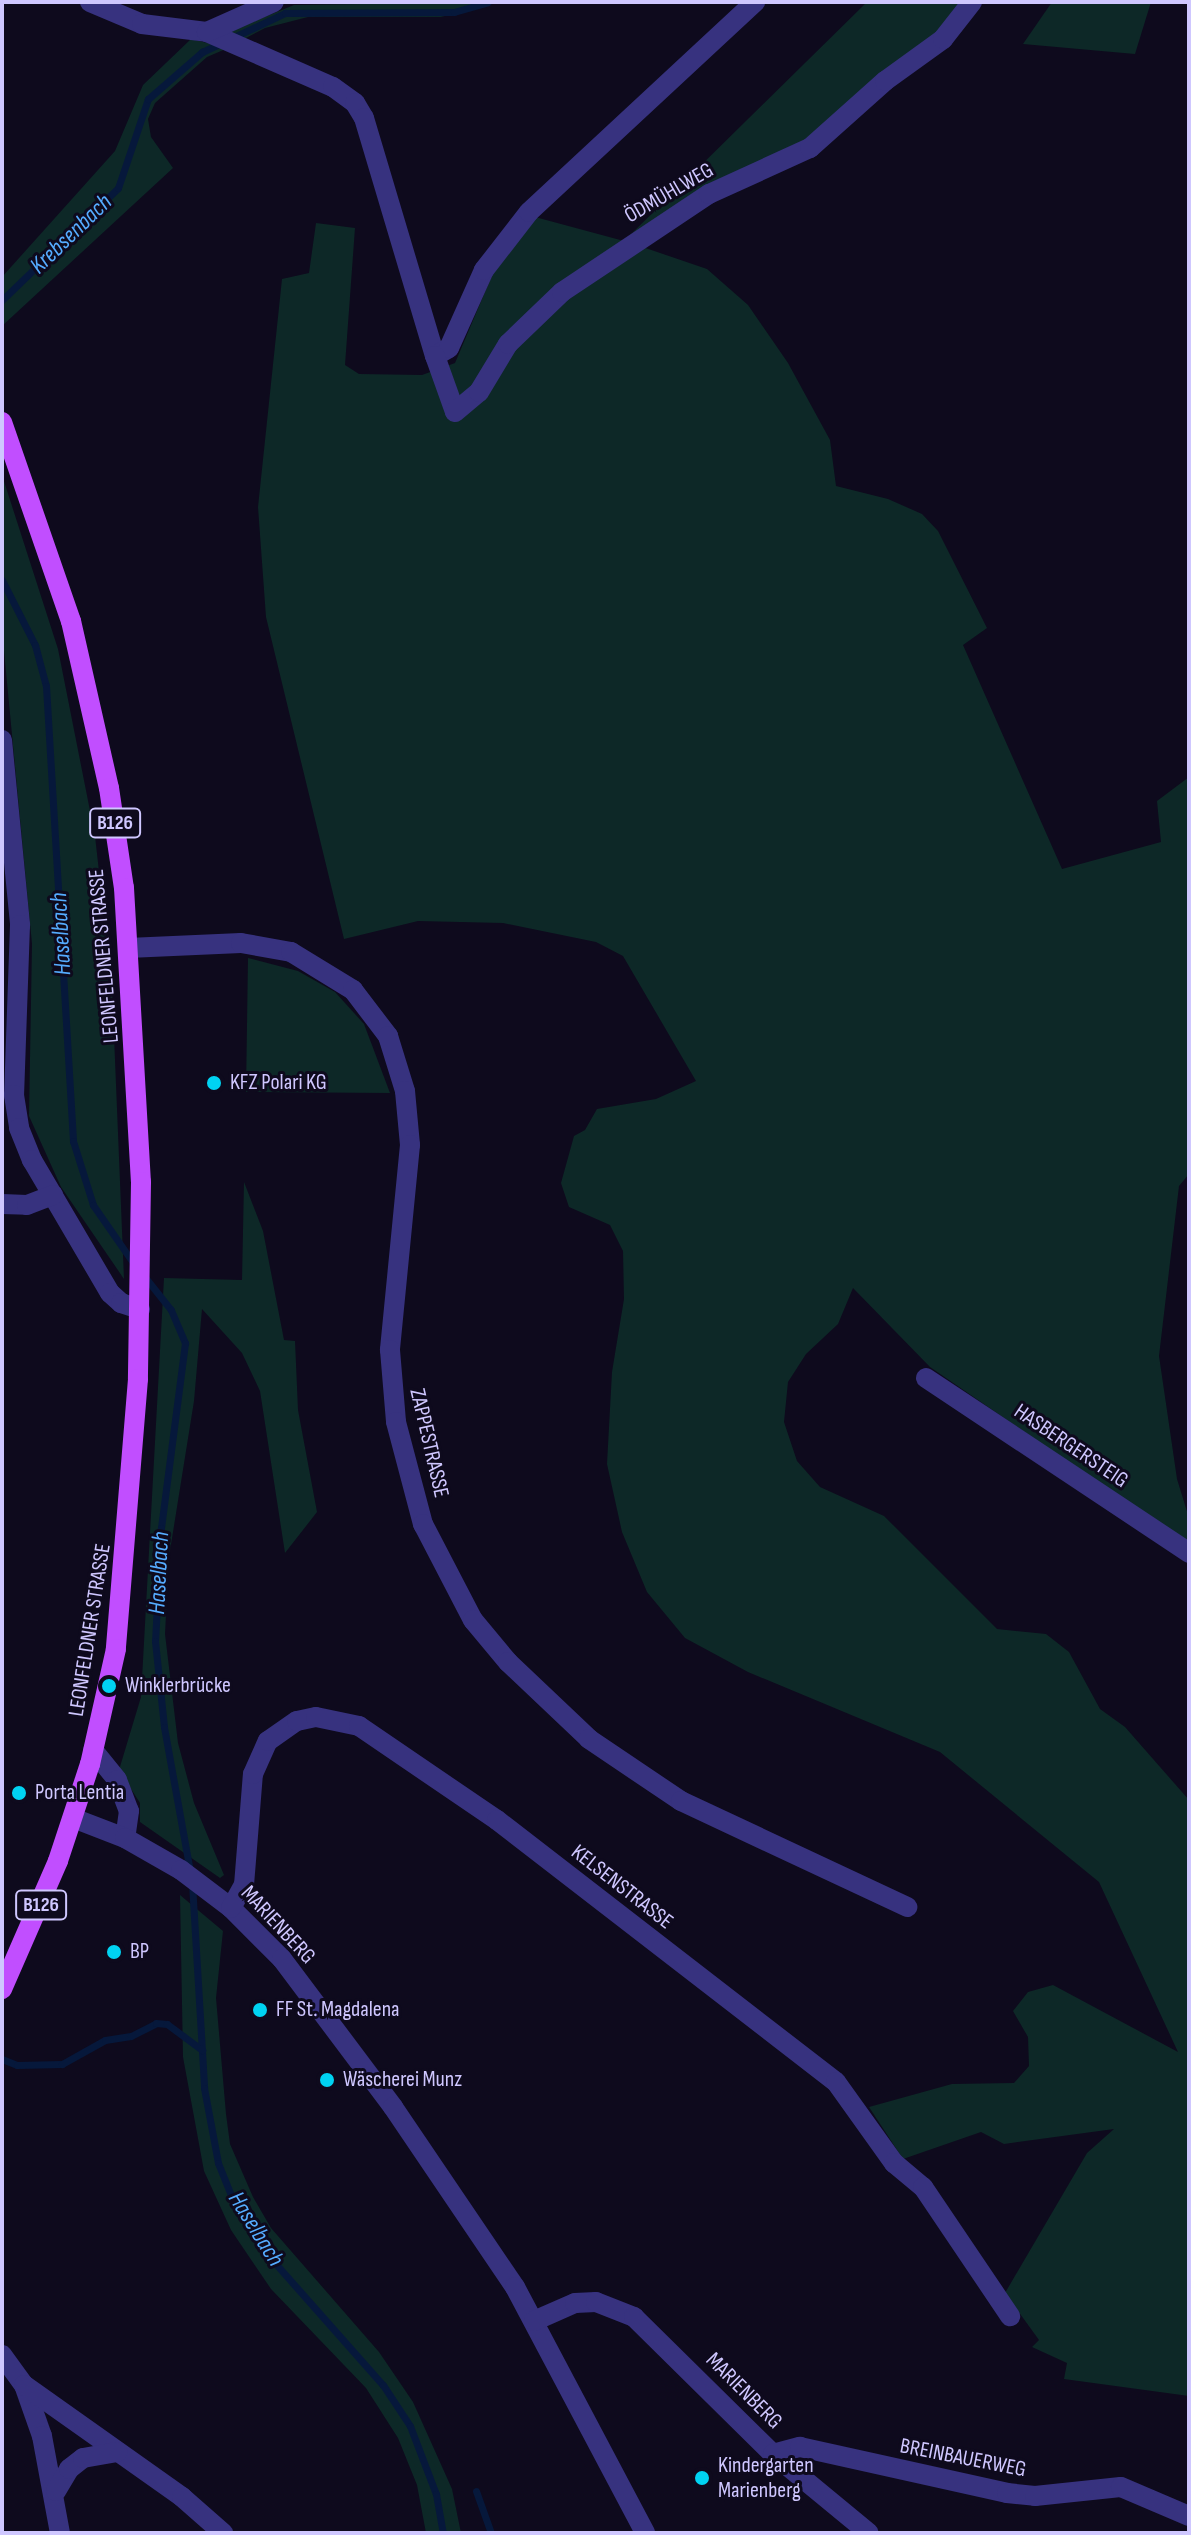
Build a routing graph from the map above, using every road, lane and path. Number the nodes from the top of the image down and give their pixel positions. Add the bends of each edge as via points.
1 (90, 2) edge
2 (274, 2) edge
3 (755, 2) edge
4 (972, 2) edge
5 (220, 37) junction
6 (435, 356) junction
7 (2, 422) edge
8 (2, 740) edge
9 (5, 799) edge
10 (128, 948) junction
11 (53, 1195) junction
12 (2, 1204) edge
13 (140, 1309) junction
14 (926, 1378) dead end
15 (1189, 1553) edge
16 (93, 1750) junction
17 (73, 1818) junction
18 (125, 1838) junction
19 (223, 1901) junction
20 (907, 1907) dead end
21 (2, 1989) edge
22 (1010, 2316) dead end
23 (534, 2321) junction
24 (2, 2355) edge
25 (24, 2385) junction
26 (117, 2452) junction
27 (773, 2454) junction
28 (56, 2491) junction
29 (1189, 2516) edge
30 (60, 2533) edge
31 (223, 2533) edge
32 (645, 2533) edge
33 (869, 2533) edge

1 - 5 street, ÖDMÜHLWEG via 142,24
2 - 5 street
3 - 6 street via 529,212 484,270 449,348
4 - 6 street, ÖDMÜHLWEG via 943,39 885,81 810,148 709,194 562,292 508,344 479,392 455,412
5 - 6 street, ÖDMÜHLWEG via 333,87 355,103 364,118
7 - 10 main road, LEONFELDNER STRASSE / B126 via 47,543 91,698 117,836
8 - 9 street
9 - 11 street via 21,959 15,1112 23,1141
10 - 13 main road, LEONFELDNER STRASSE / B126 via 139,1077
10 - 20 street, ZAPPESTRASSE via 241,943 291,952 353,990 388,1036 405,1091 410,1145 390,1350 396,1422 423,1524 484,1633 544,1700 630,1769 729,1827
11 - 12 street via 27,1205
11 - 13 street via 110,1293
13 - 16 main road, LEONFELDNER STRASSE / B126 via 124,1588
14 - 15 street, HASBERGERSTEIG
16 - 17 main road, LEONFELDNER STRASSE / B126
16 - 18 street via 117,1780 129,1811
17 - 18 street, MARIENBERG
17 - 21 main road, LEONFELDNER STRASSE / B126
18 - 19 street, MARIENBERG
19 - 22 street, KELSENSTRASSE via 247,1872 253,1774 268,1741 297,1721 316,1717 359,1726 497,1820 836,2082 894,2163 923,2187
19 - 23 street, MARIENBERG via 282,1959 331,2022
23 - 27 street, MARIENBERG via 575,2303 617,2307 634,2317
23 - 32 street, MARIENBERG
24 - 25 street
25 - 26 street
25 - 28 street
26 - 28 street via 83,2458
26 - 31 street
27 - 29 street, BREINBAUERWEG via 800,2447 1035,2496 1121,2487
27 - 33 street, MARIENBERG
28 - 30 street

